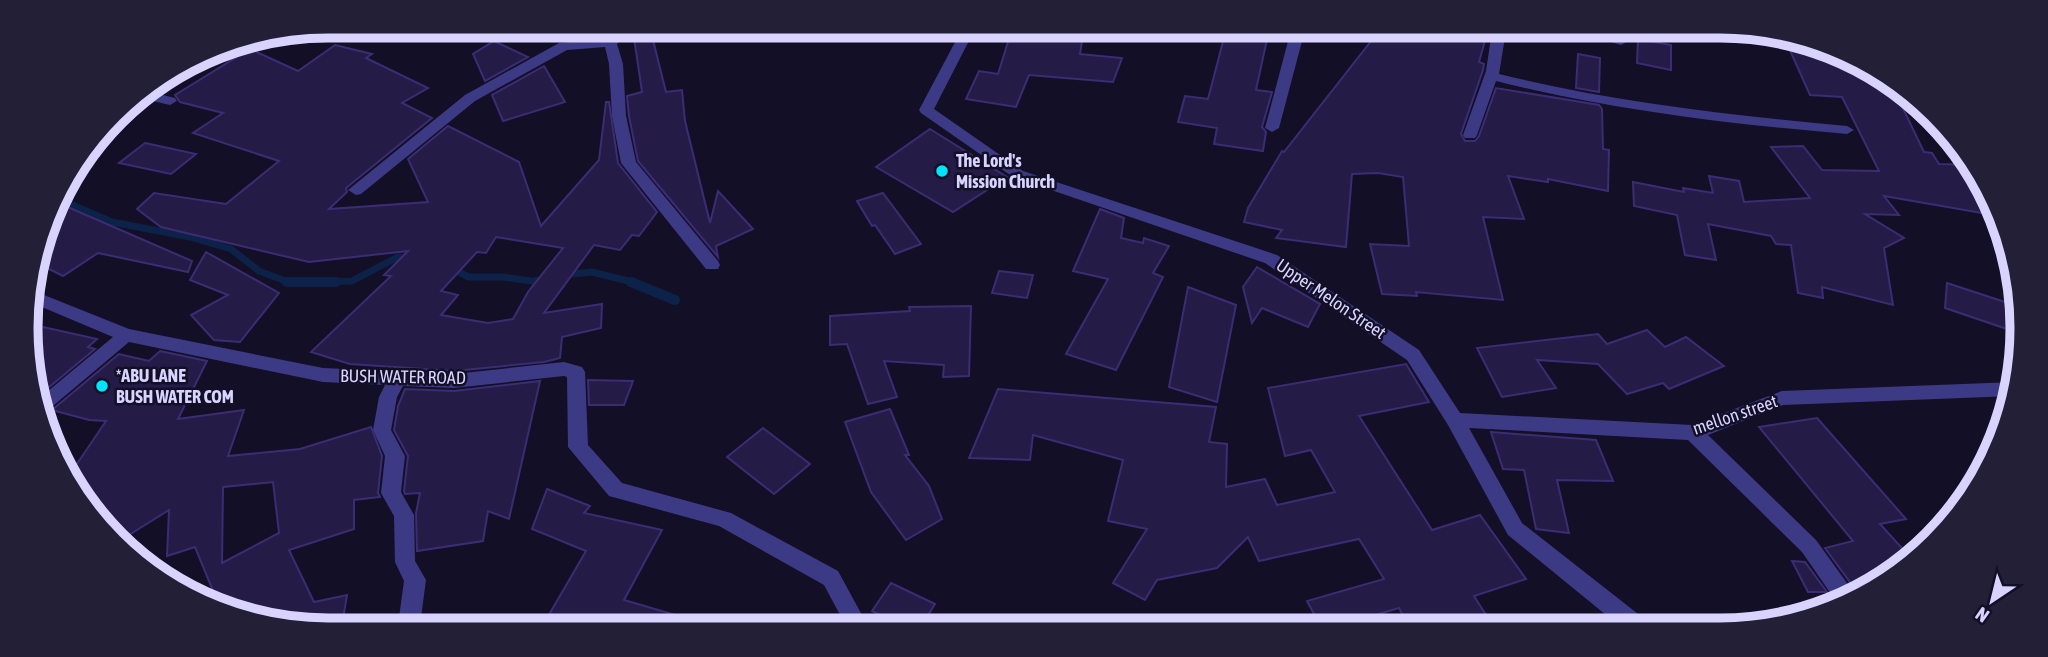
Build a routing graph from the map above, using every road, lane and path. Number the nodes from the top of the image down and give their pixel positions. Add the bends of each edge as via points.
1 (614, 39) edge
2 (963, 39) edge
3 (1296, 39) edge
4 (1499, 39) edge
5 (1612, 39) edge
6 (1621, 41) dead end
7 (610, 43) junction
8 (1491, 76) junction
9 (153, 97) edge
10 (170, 101) dead end
11 (1272, 128) dead end
12 (1847, 130) dead end
13 (1470, 135) dead end
14 (356, 190) dead end
15 (712, 265) dead end
16 (40, 300) edge
17 (126, 335) junction
18 (397, 378) junction
19 (2003, 390) edge
20 (48, 402) edge
21 (1455, 420) junction
22 (1693, 433) junction
23 (1841, 592) edge
24 (410, 618) edge
25 (854, 618) edge
26 (1626, 618) edge

1 - 7 street
2 - 21 street, Upper Melon Street via 926,110 1018,174 1271,259 1413,355
3 - 11 street
4 - 8 street
5 - 6 street
7 - 14 street via 564,46 470,98
7 - 15 street via 629,163
8 - 12 street via 1714,119
8 - 13 street
9 - 10 street
16 - 17 street, BUSH WATER ROAD
17 - 18 street, BUSH WATER ROAD via 323,375
17 - 20 street
18 - 24 street via 387,397 383,430 394,456 391,493 404,515 405,562 415,580
18 - 25 street, BUSH WATER ROAD via 454,381 564,369 576,372 578,447 615,490 724,519 831,578
19 - 22 street, mellon street via 1782,398
21 - 22 street, mellon street
21 - 26 street, Upper Melon Street via 1515,529
22 - 23 street via 1809,546

